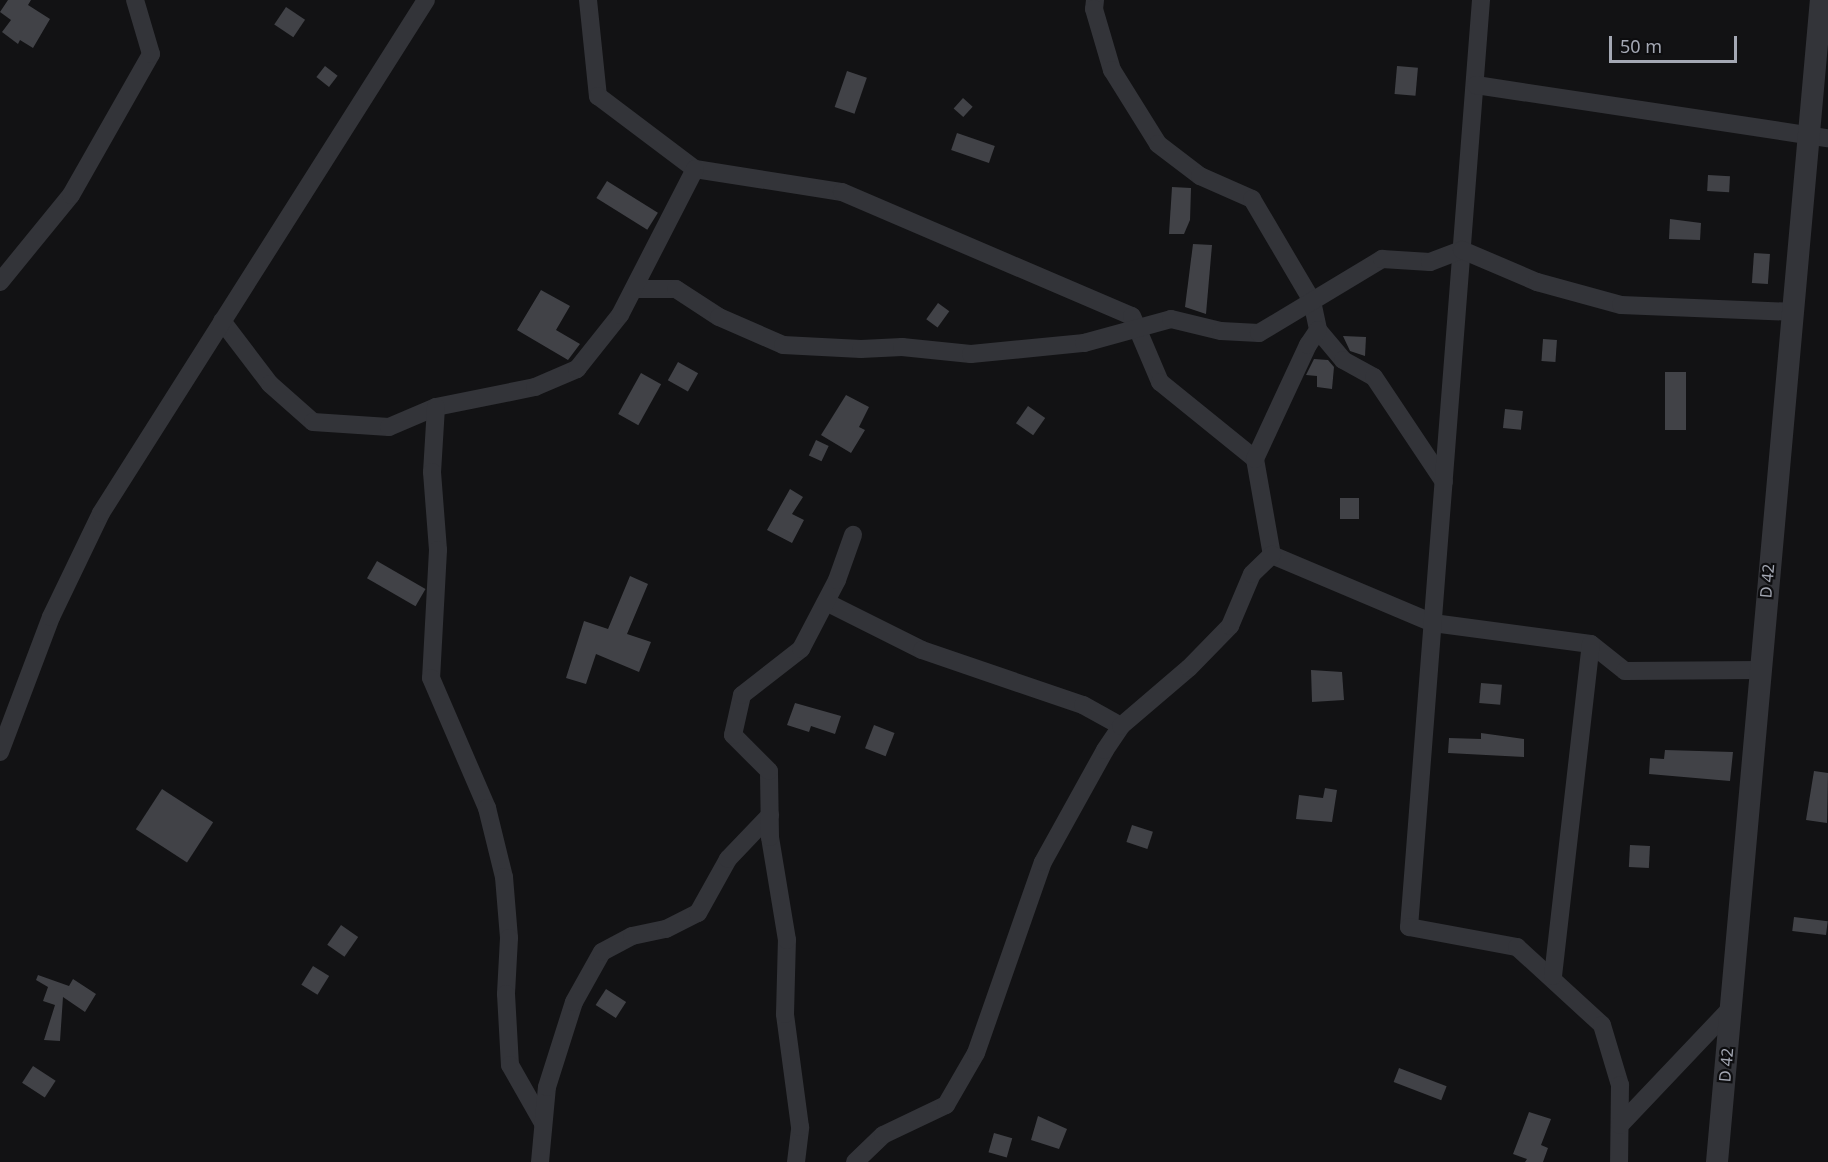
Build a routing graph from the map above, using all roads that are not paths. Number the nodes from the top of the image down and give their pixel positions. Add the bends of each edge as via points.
1 (135, 0) edge
2 (426, 0) edge
3 (588, 0) edge
4 (1095, 0) edge
5 (1481, 0) edge
6 (1821, 0) edge
7 (1476, 85) junction
8 (1818, 136) edge
9 (695, 169) junction
10 (1462, 250) junction
11 (0, 282) edge
12 (634, 289) junction
13 (1312, 301) junction
14 (1792, 312) junction
15 (222, 321) junction
16 (1138, 330) junction
17 (1318, 330) junction
18 (436, 407) junction
19 (1255, 459) junction
20 (1444, 482) junction
21 (853, 535) dead end
22 (1272, 555) junction
23 (826, 602) junction
24 (1433, 623) junction
25 (1591, 644) junction
26 (1759, 670) junction
27 (1120, 726) junction
28 (0, 752) edge
29 (770, 815) junction
30 (1553, 976) junction
31 (1731, 1008) junction
32 (543, 1123) junction
33 (1620, 1125) junction
34 (540, 1162) edge
35 (796, 1162) edge
36 (855, 1162) edge
37 (1619, 1162) edge
38 (1717, 1162) edge

1 - 11 street via 151,54 71,195
2 - 15 street
3 - 9 street via 598,96
4 - 13 street via 1094,9 1112,70 1158,144 1200,176 1252,199
5 - 7 street
6 - 8 street, D 42 / D 42
7 - 8 street
7 - 10 street
8 - 14 street, D 42 / D 42
9 - 12 street
9 - 16 street via 842,192 1132,316
10 - 13 street via 1430,262 1382,259
10 - 14 street via 1537,282 1621,305
10 - 20 street
12 - 16 street via 676,289 719,317 783,345 902,347 971,354 1084,343
12 - 18 street via 620,315 577,369 535,387
13 - 16 street via 1259,333 1221,331 1171,319
13 - 17 street
14 - 26 street, D 42 / D 42
15 - 18 street via 270,384 313,422 389,427
15 - 28 street via 101,513 51,617
16 - 19 street via 1160,382
17 - 19 street
17 - 20 street via 1343,360 1374,377
18 - 32 street via 432,472 438,550 431,678 487,808 505,887 510,1065
19 - 22 street
20 - 24 street
21 - 23 street
22 - 24 street
22 - 27 street via 1252,574 1230,626 1190,668
23 - 27 street via 922,650 1074,701
23 - 29 street via 801,649 742,695 733,735 769,771
24 - 25 street
24 - 30 street via 1409,927 1518,947
25 - 26 street via 1625,671
25 - 30 street
26 - 31 street, D 42 / D 42
27 - 36 street via 1043,862 976,1053 946,1105 884,1135
29 - 32 street via 728,859 698,913 666,929 632,936 602,952 574,1002 547,1087
29 - 35 street via 786,940 785,1014 800,1127
30 - 33 street via 1602,1025 1620,1085
31 - 33 street
31 - 38 street, D 42 / D 42
32 - 34 street
33 - 37 street

